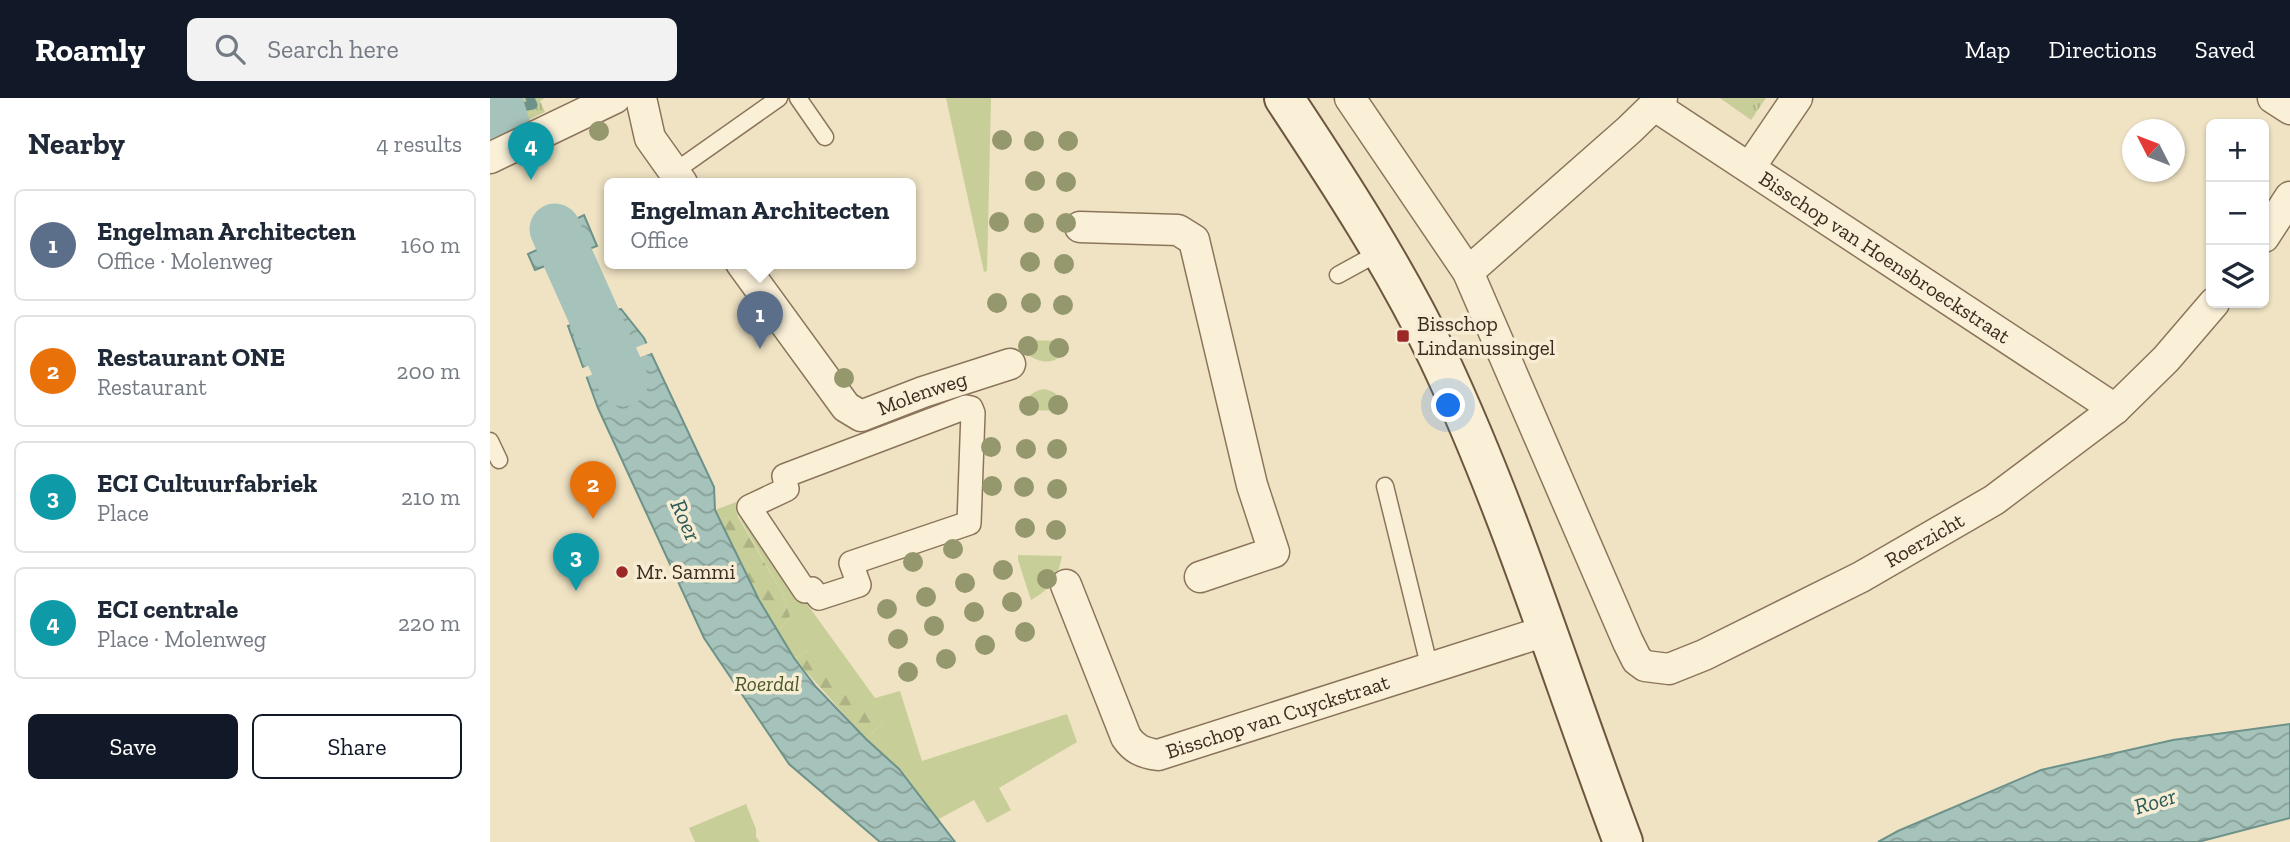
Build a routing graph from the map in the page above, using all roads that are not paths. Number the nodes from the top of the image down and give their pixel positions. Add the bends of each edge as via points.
1 (615, 98) edge
2 (641, 98) edge
3 (779, 98) edge
4 (799, 98) edge
5 (1284, 98) edge
6 (1350, 98) edge
7 (1797, 98) edge
8 (2273, 98) edge
9 (1658, 102) edge
10 (2290, 109) edge
11 (825, 137) dead end
12 (490, 158) edge
13 (1750, 167) junction
14 (678, 178) edge
15 (2290, 197) edge
16 (1080, 227) dead end
17 (2269, 229) edge
18 (1380, 252) junction
19 (745, 269) edge
20 (1468, 272) junction
21 (1338, 275) dead end
22 (2210, 308) edge
23 (1010, 364) dead end
24 (2115, 409) junction
25 (490, 441) edge
26 (499, 460) dead end
27 (1385, 486) dead end
28 (1200, 577) dead end
29 (1066, 585) dead end
30 (805, 591) joint
31 (1549, 630) junction
32 (1430, 669) junction
33 (1623, 842) edge

1 - 12 street
2 - 14 street via 650,138
3 - 14 lane
4 - 11 lane
5 - 18 main road
6 - 20 street
7 - 13 street
8 - 10 street
9 - 13 street, Bisschop van Hoensbroeckstraat
9 - 20 street
13 - 24 street, Bisschop van Hoensbroeckstraat
15 - 17 street
16 - 28 street via 1178,230 1194,240 1252,485 1274,552
18 - 21 lane
18 - 31 main road via 1464,413
19 - 23 street, Molenweg via 846,407 861,416
20 - 24 street, Roerzicht via 1637,660 1656,669 1680,666 1861,577 1994,500
22 - 24 street, Roerzicht
25 - 26 lane
27 - 32 lane
29 - 32 street, Bisschop van Cuyckstraat via 1126,737 1143,753 1158,755
30 - 30 street via 813,589 819,598 859,585 851,563 970,523 971,408 785,475 787,489 749,506
31 - 32 street, Bisschop van Cuyckstraat
31 - 33 main road

